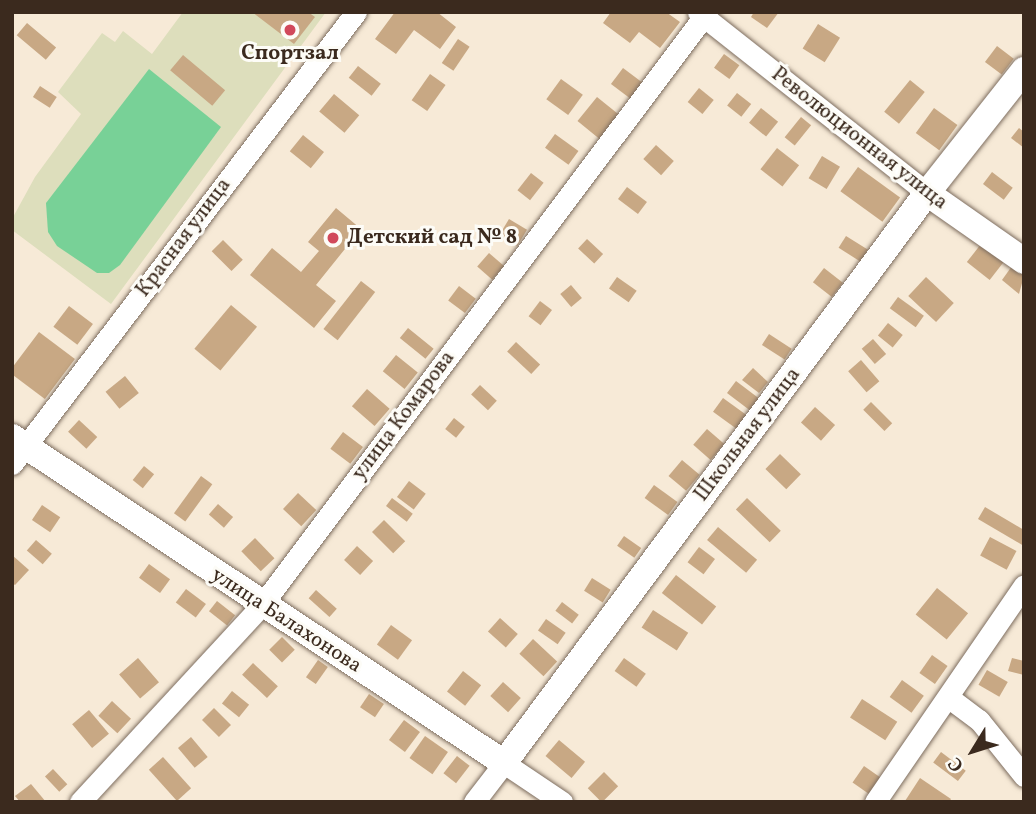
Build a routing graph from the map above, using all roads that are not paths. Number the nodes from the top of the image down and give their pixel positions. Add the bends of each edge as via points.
1 (356, 12) edge
2 (703, 14) edge
3 (1024, 70) edge
4 (927, 193) junction
5 (1024, 261) edge
6 (16, 449) edge
7 (1024, 585) edge
8 (261, 606) junction
9 (948, 697) junction
10 (504, 763) junction
11 (1024, 776) edge
12 (80, 802) edge
13 (474, 802) edge
14 (562, 802) edge
15 (875, 802) edge

1 - 6 street, Красная улица
2 - 4 street, Революционная улица
2 - 8 street, улица Комарова
3 - 4 street, Школьная улица
4 - 5 street, Революционная улица
4 - 10 street, Школьная улица
6 - 8 street, улица Балахонова
7 - 9 street
8 - 10 street, улица Балахонова
8 - 12 street, улица Комарова
9 - 11 street via 979,719
9 - 15 street
10 - 13 street, Школьная улица
10 - 14 street, улица Балахонова

